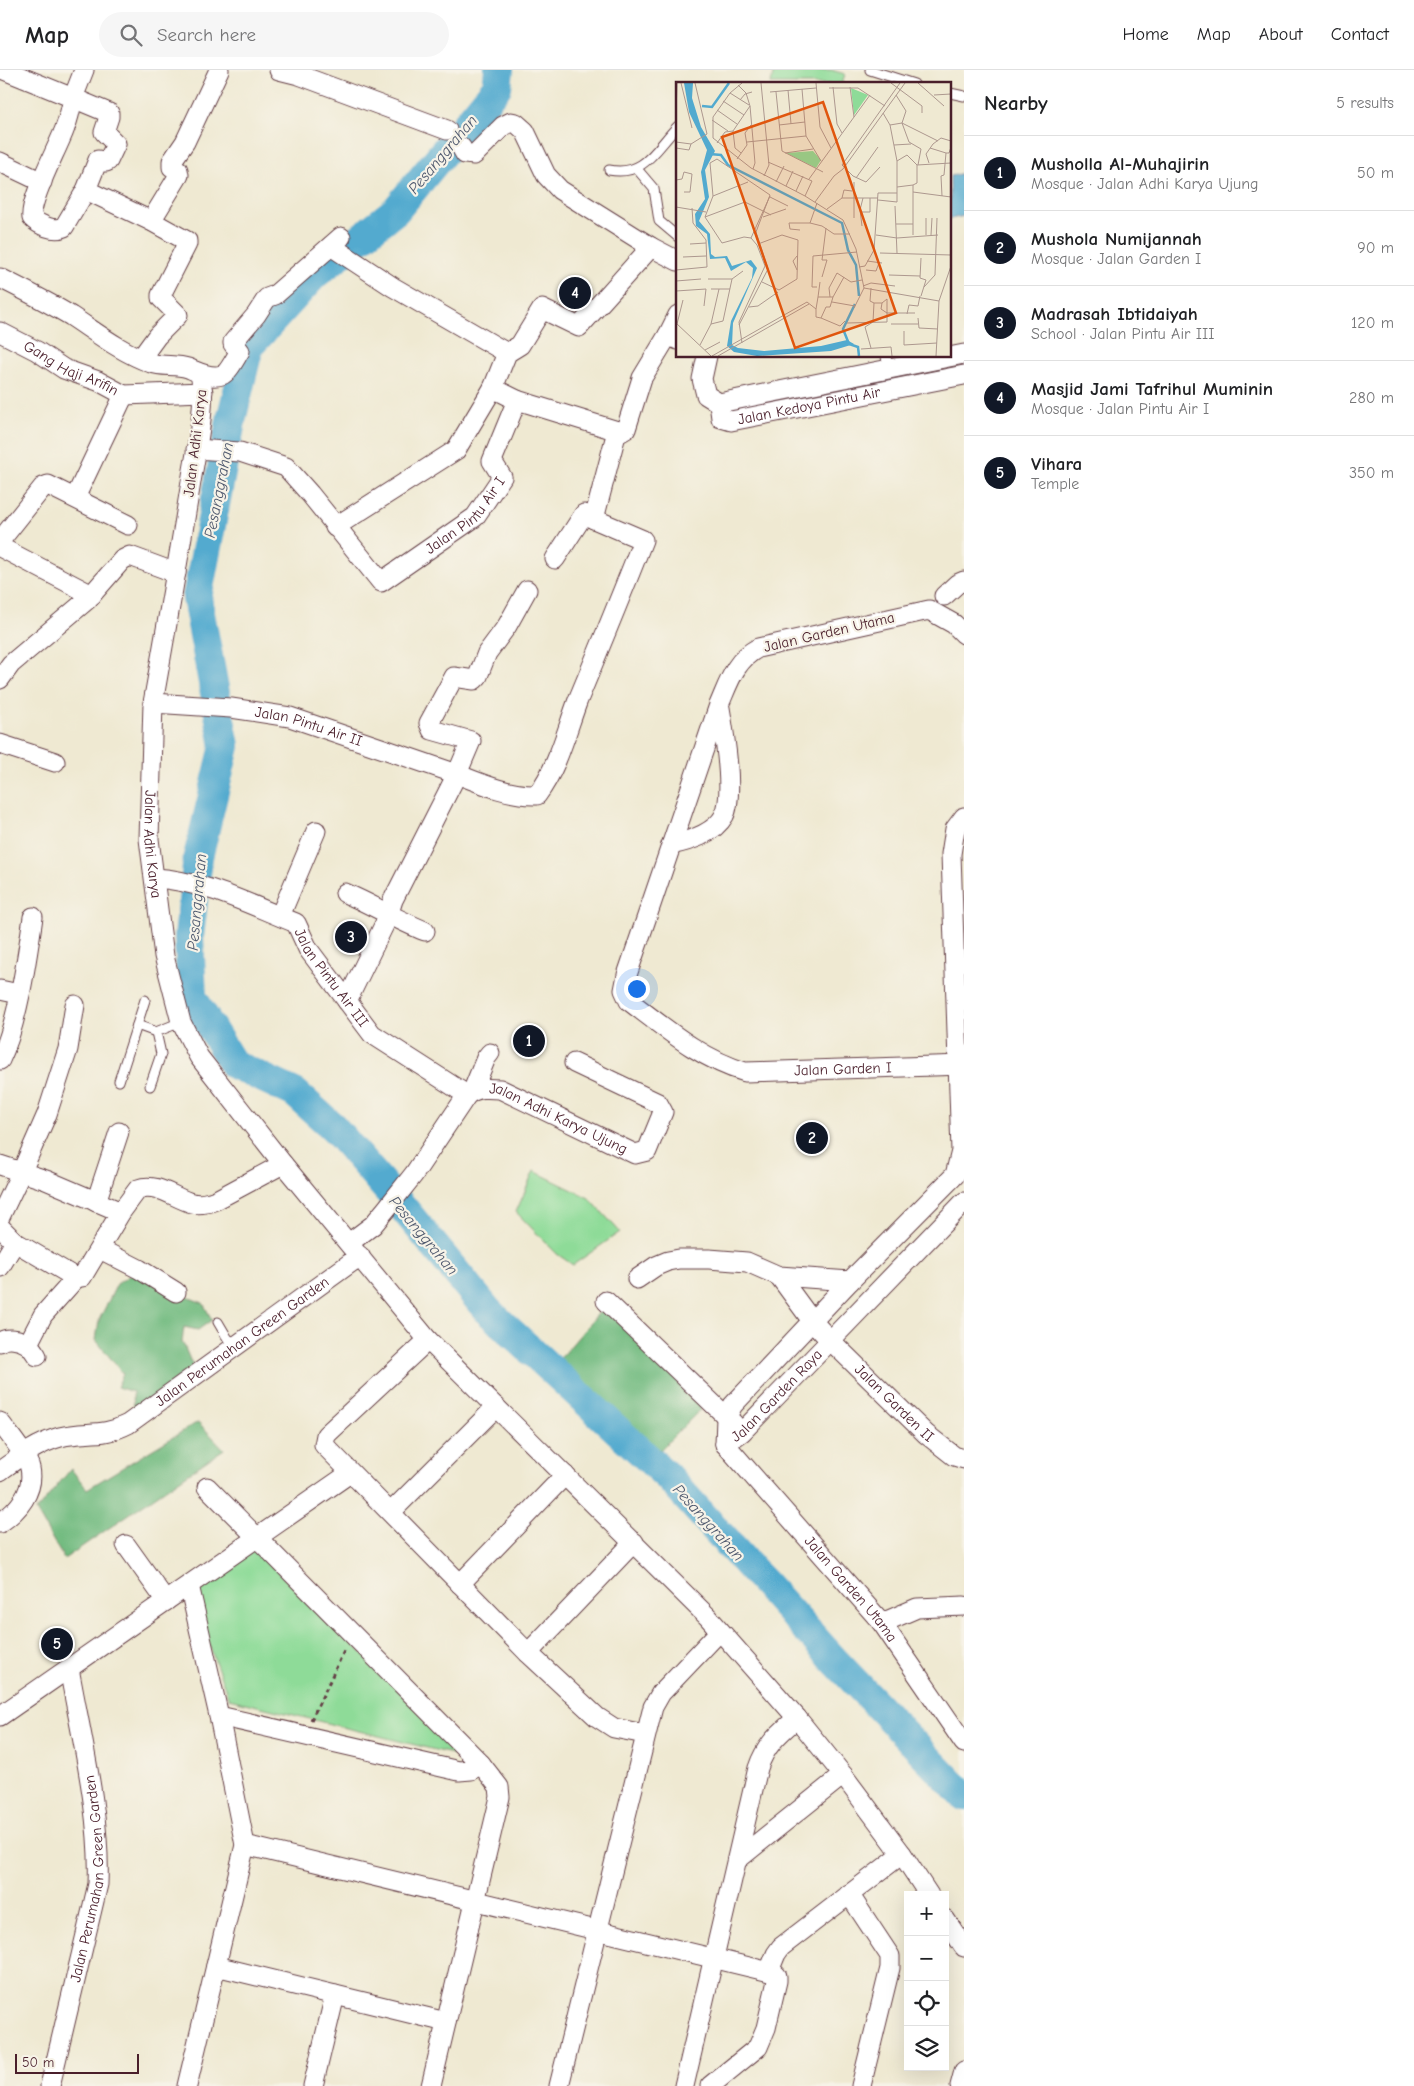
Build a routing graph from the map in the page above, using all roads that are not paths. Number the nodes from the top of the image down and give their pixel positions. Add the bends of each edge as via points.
1 (4, 70) edge
2 (84, 70) edge
3 (219, 70) edge
4 (280, 70) edge
5 (870, 70) edge
6 (300, 73) edge
7 (908, 82) edge
8 (74, 98) junction
9 (676, 128) edge
10 (447, 130) dead end
11 (461, 147) dead end
12 (0, 162) edge
13 (637, 168) junction
14 (609, 170) dead end
15 (42, 182) junction
16 (86, 190) junction
17 (151, 221) junction
18 (676, 235) edge
19 (652, 247) junction
20 (676, 260) edge
21 (0, 278) edge
22 (676, 324) edge
23 (0, 332) edge
24 (673, 338) edge
25 (507, 353) junction
26 (140, 358) junction
27 (707, 358) edge
28 (930, 358) edge
29 (887, 363) edge
30 (199, 374) junction
31 (964, 375) edge
32 (493, 388) junction
33 (203, 392) junction
34 (124, 396) junction
35 (517, 400) junction
36 (719, 403) junction
37 (617, 431) junction
38 (196, 449) junction
39 (75, 498) junction
40 (594, 519) junction
41 (128, 525) dead end
42 (335, 527) junction
43 (0, 541) edge
44 (0, 547) edge
45 (555, 559) dead end
46 (176, 573) junction
47 (964, 581) edge
48 (526, 590) dead end
49 (92, 594) junction
50 (944, 596) dead end
51 (964, 634) edge
52 (0, 680) edge
53 (153, 703) junction
54 (719, 705) junction
55 (0, 744) edge
56 (55, 762) dead end
57 (458, 774) junction
58 (964, 817) edge
59 (316, 831) dead end
60 (671, 845) junction
61 (163, 879) junction
62 (345, 893) dead end
63 (958, 908) edge
64 (388, 915) junction
65 (280, 916) junction
66 (33, 917) dead end
67 (425, 931) dead end
68 (0, 990) edge
69 (19, 994) junction
70 (145, 1000) dead end
71 (347, 1001) junction
72 (75, 1005) dead end
73 (181, 1022) junction
74 (137, 1025) junction
75 (156, 1032) junction
76 (4, 1037) edge
77 (490, 1053) dead end
78 (0, 1060) edge
79 (574, 1063) dead end
80 (961, 1065) edge
81 (724, 1066) joint
82 (120, 1081) dead end
83 (150, 1086) dead end
84 (470, 1093) junction
85 (119, 1132) dead end
86 (283, 1164) junction
87 (0, 1165) edge
88 (22, 1171) junction
89 (959, 1179) edge
90 (96, 1202) junction
91 (964, 1202) edge
92 (121, 1212) junction
93 (0, 1217) edge
94 (0, 1227) edge
95 (15, 1242) junction
96 (100, 1248) junction
97 (355, 1249) junction
98 (0, 1267) edge
99 (779, 1276) junction
100 (76, 1278) junction
101 (637, 1279) dead end
102 (850, 1281) junction
103 (176, 1292) dead end
104 (606, 1301) dead end
105 (812, 1321) junction
106 (218, 1322) dead end
107 (428, 1340) junction
108 (830, 1340) junction
109 (0, 1342) edge
110 (238, 1345) junction
111 (496, 1407) junction
112 (726, 1418) junction
113 (0, 1422) edge
114 (742, 1432) junction
115 (725, 1444) junction
116 (22, 1455) junction
117 (964, 1459) edge
118 (0, 1471) edge
119 (350, 1473) junction
120 (565, 1475) junction
121 (207, 1488) dead end
122 (391, 1512) junction
123 (0, 1523) edge
124 (257, 1538) junction
125 (634, 1542) junction
126 (126, 1545) dead end
127 (460, 1584) junction
128 (188, 1585) junction
129 (166, 1601) junction
130 (964, 1606) edge
131 (882, 1623) junction
132 (720, 1631) junction
133 (528, 1653) junction
134 (69, 1668) junction
135 (0, 1716) edge
136 (219, 1716) junction
137 (797, 1718) junction
138 (645, 1734) junction
139 (964, 1743) edge
140 (481, 1764) junction
141 (843, 1775) junction
142 (246, 1845) junction
143 (902, 1854) junction
144 (737, 1860) junction
145 (926, 1891) edge
146 (848, 1894) junction
147 (475, 1902) junction
148 (949, 1925) edge
149 (596, 1931) junction
150 (964, 1947) edge
151 (714, 1958) junction
152 (216, 1966) junction
153 (768, 1971) junction
154 (335, 1995) junction
155 (446, 2022) junction
156 (964, 2071) edge
157 (50, 2086) edge
158 (186, 2086) edge
159 (313, 2086) edge
160 (430, 2086) edge
161 (559, 2086) edge
162 (684, 2086) edge
163 (710, 2086) edge
164 (861, 2086) edge
165 (960, 2086) edge

1 - 8 street
2 - 8 street
3 - 17 street via 185,142 172,161 179,176
4 - 6 street
5 - 7 lane
6 - 10 street
8 - 15 street
8 - 16 street via 109,113 104,132 116,144 108,161 98,160
9 - 13 lane
11 - 19 street via 466,154 474,155 503,126 516,123 525,131 546,175 560,190
12 - 15 street
13 - 14 lane via 620,172
13 - 18 lane via 654,189 659,221
15 - 16 street via 32,218 55,229 64,227
16 - 17 street
17 - 26 street via 187,241 187,244 161,295 178,315
19 - 20 street
19 - 25 street via 579,327 542,309 520,345
21 - 26 street, Jalan Adhi Karya via 45,300
22 - 24 street
23 - 34 street, Gang Haji Arifin via 64,368 98,381
24 - 37 street via 642,378 626,429
25 - 30 street, Jalan Adhi Karya via 361,266 335,243 275,295 267,298 233,342 240,351 223,375
25 - 32 street
26 - 30 street, Jalan Adhi Karya via 163,366 189,368
27 - 36 street via 702,379 706,395
28 - 29 street, Jalan Kedoya Pintu Air
29 - 36 street, Jalan Kedoya Pintu Air
30 - 33 street, Jalan Adhi Karya
31 - 36 street, Jalan Kedoya Pintu Air via 731,421 721,418
32 - 35 street
32 - 42 street via 456,450
33 - 34 street, Gang Haji Arifin
33 - 38 street, Jalan Adhi Karya
34 - 39 street
35 - 37 street
35 - 42 street, Jalan Pintu Air I via 492,461 502,478 475,517 380,582
37 - 40 street
38 - 42 street, Jalan Pintu Air I via 240,452 286,468
38 - 46 street, Jalan Adhi Karya
39 - 41 street
39 - 43 street via 50,485 43,487
40 - 45 street via 584,514
40 - 57 street, Jalan Pintu Air II via 643,540 546,783 537,795 529,795
44 - 49 street
46 - 49 street via 130,556 122,560
46 - 53 street, Jalan Adhi Karya
47 - 50 street
48 - 57 street via 508,626 487,653 478,676 474,680 454,677 429,723 432,730 471,741
49 - 52 street via 11,664
51 - 54 street, Jalan Garden Utama via 954,624 929,610 758,648 736,666
53 - 57 street, Jalan Pintu Air II via 231,708 290,717
53 - 61 street, Jalan Adhi Karya via 150,839
54 - 60 street, Jalan Garden Utama
54 - 60 street via 728,770 727,807 720,822 706,833
55 - 56 street
57 - 64 street
58 - 63 street, Jalan Garden Raya via 955,829 952,845
59 - 65 street
60 - 81 street, Jalan Garden Utama via 624,982 625,997 666,1029
61 - 65 street, Jalan Pintu Air III via 203,886
61 - 73 street, Jalan Adhi Karya via 164,956
62 - 64 street
63 - 80 street, Jalan Garden Raya
64 - 67 street
64 - 71 street
65 - 71 street, Jalan Pintu Air III via 296,923 308,948
66 - 69 street
68 - 69 street
69 - 76 street
70 - 74 lane
71 - 84 street, Jalan Pintu Air III via 372,1034
72 - 88 street via 68,1049 47,1114
73 - 75 lane
73 - 86 street, Jalan Adhi Karya via 199,1057
74 - 75 lane
74 - 82 lane
75 - 83 lane via 161,1054
76 - 78 street
77 - 84 street, Jalan Adhi Karya Ujung
79 - 84 street, Jalan Adhi Karya Ujung via 658,1103 663,1112 647,1151 635,1154 500,1089 487,1088
80 - 81 street, Jalan Garden I via 767,1073 744,1072
80 - 89 street, Jalan Garden Raya
84 - 97 street, Jalan Adhi Karya Ujung
85 - 90 street
86 - 92 street via 205,1204 194,1204 144,1186 138,1188
86 - 97 street, Jalan Adhi Karya
87 - 88 street
88 - 90 street
88 - 93 street
89 - 102 street, Jalan Garden Raya
90 - 92 street
91 - 108 street, Jalan Garden Raya
92 - 96 street
94 - 95 street
95 - 98 street
95 - 100 street
96 - 100 street via 84,1276
96 - 103 street
97 - 107 street
97 - 110 street, Jalan Perumahan Green Garden
99 - 101 street via 746,1262 679,1259 656,1266
99 - 102 street
99 - 105 street, Jalan Garden Raya
100 - 109 street via 43,1315 33,1350 12,1339
102 - 105 street, Jalan Garden Raya
104 - 112 street
105 - 108 street, Jalan Garden Raya
105 - 112 street, Jalan Garden Raya via 733,1405
106 - 110 lane via 228,1339
107 - 111 street
107 - 119 street via 326,1435 326,1448
108 - 114 street, Jalan Garden Raya
108 - 117 street, Jalan Garden II via 926,1434 954,1456
110 - 116 street, Jalan Perumahan Green Garden via 121,1428 60,1437
111 - 120 street
111 - 122 street
112 - 114 street
112 - 115 street, Jalan Garden Raya
113 - 116 street
114 - 115 street, Jalan Garden Raya
115 - 131 street, Jalan Garden Utama
116 - 118 street, Jalan Perumahan Green Garden
116 - 123 street via 30,1467 26,1496 19,1508
119 - 122 street
119 - 124 street
120 - 125 street
120 - 127 street
121 - 124 street
122 - 127 street
124 - 128 street
124 - 140 street
125 - 132 street
125 - 133 street
126 - 129 street
127 - 133 street
128 - 129 street
128 - 136 street
129 - 134 street
130 - 131 street via 917,1608
131 - 139 street, Jalan Garden Utama
132 - 137 street
132 - 138 street via 661,1693
133 - 138 street via 597,1717 614,1728
134 - 135 street
134 - 157 street, Jalan Perumahan Green Garden via 95,1815 99,1866 98,1884
136 - 140 street via 459,1772
136 - 142 street
137 - 141 street
137 - 144 street via 763,1754
138 - 149 street
140 - 147 street via 499,1787 500,1798
141 - 143 street
141 - 144 street
142 - 147 street
142 - 152 street
143 - 145 street
143 - 146 street
144 - 151 street
146 - 153 street via 781,1947
146 - 164 street via 890,1956 890,1968
147 - 149 street
147 - 155 street
148 - 150 street
149 - 151 street
149 - 161 street
151 - 153 street
151 - 162 street
152 - 154 street
152 - 158 street
153 - 163 street via 777,1976 778,1981 758,2048
154 - 155 street
154 - 159 street
155 - 160 street
156 - 165 street

